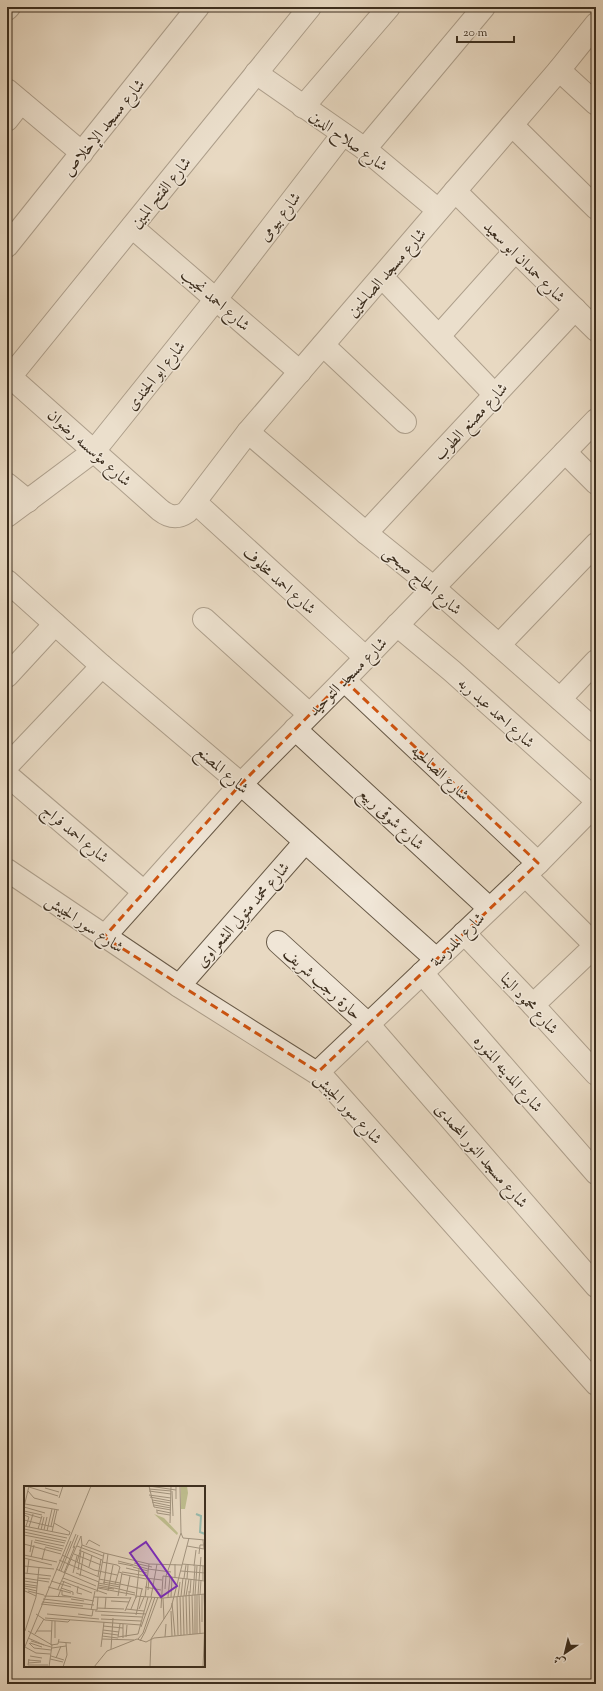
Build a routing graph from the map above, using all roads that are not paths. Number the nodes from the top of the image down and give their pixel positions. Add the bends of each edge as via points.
1 (198, 7) edge
2 (310, 7) edge
3 (389, 7) edge
4 (484, 7) edge
5 (596, 24) edge
6 (559, 70) junction
7 (256, 73) junction
8 (14, 96) edge
9 (596, 104) edge
10 (303, 107) junction
11 (7, 120) edge
12 (512, 125) junction
13 (343, 134) junction
14 (365, 149) junction
15 (82, 153) junction
16 (455, 191) junction
17 (596, 208) edge
18 (438, 210) junction
19 (132, 227) junction
20 (7, 246) edge
21 (515, 250) junction
22 (382, 277) junction
23 (216, 299) junction
24 (574, 309) junction
25 (596, 330) edge
26 (439, 336) junction
27 (323, 345) junction
28 (300, 372) junction
29 (9, 375) edge
30 (495, 394) junction
31 (596, 420) edge
32 (405, 422) dead end
33 (248, 432) junction
34 (94, 451) junction
35 (565, 452) junction
36 (596, 483) edge
37 (7, 484) edge
38 (28, 501) junction
39 (195, 502) junction
40 (7, 516) edge
41 (174, 517) joint
42 (366, 533) junction
43 (596, 544) edge
44 (8, 582) edge
45 (433, 588) junction
46 (204, 619) dead end
47 (55, 624) junction
48 (397, 625) junction
49 (499, 645) junction
50 (366, 658) junction
51 (596, 661) edge
52 (102, 666) junction
53 (7, 676) edge
54 (344, 680) junction
55 (560, 699) junction
56 (302, 722) junction
57 (596, 730) edge
58 (7, 766) edge
59 (7, 775) edge
60 (241, 784) junction
61 (595, 807) edge
62 (305, 842) junction
63 (531, 869) junction
64 (7, 870) edge
65 (144, 892) junction
66 (489, 908) junction
67 (464, 933) junction
68 (104, 937) junction
69 (278, 942) dead end
70 (596, 946) edge
71 (429, 966) junction
72 (179, 986) junction
73 (533, 1005) junction
74 (368, 1024) junction
75 (318, 1072) junction
76 (596, 1074) edge
77 (596, 1173) edge
78 (596, 1286) edge
79 (596, 1384) edge

1 - 15 street, شارع مسجد الإخلاص
2 - 7 street, شارع الفتح المبين
3 - 10 street
4 - 14 street
5 - 6 street, شارع مسجد الصالحين
6 - 9 street
6 - 12 street, شارع مسجد الصالحين
7 - 10 street, شارع صلاح الدين
7 - 19 street, شارع الفتح المبين
8 - 11 street
8 - 15 street
10 - 13 street, شارع صلاح الدين
12 - 16 street, شارع مسجد الصالحين
12 - 17 street
13 - 14 street, شارع صلاح الدين
13 - 23 street, شارع بيومى
14 - 18 street, شارع صلاح الدين
15 - 20 street, شارع مسجد الإخلاص
16 - 18 street, شارع مسجد الصالحين
16 - 21 street, شارع حمدان ابو سعيد
18 - 22 street, شارع مسجد الصالحين
19 - 23 street, شارع احمد نجيب
19 - 29 street, شارع الفتح المبين
21 - 24 street, شارع حمدان ابو سعيد
21 - 26 street
22 - 26 street
22 - 27 street, شارع مسجد الصالحين
23 - 28 street, شارع احمد نجيب
23 - 34 street, شارع ابو الجندى
24 - 25 street, شارع حمدان ابو سعيد
24 - 30 street, شارع مصنع الطوب
26 - 30 street
27 - 28 street, شارع مسجد الصالحين
27 - 32 street
28 - 33 street, شارع مسجد الصالحين
29 - 34 street, شارع مؤسسه رضوان
30 - 42 street, شارع مصنع الطوب
31 - 35 street, شارع مسجد التوحيد
33 - 39 street, شارع مسجد الصالحين
33 - 42 street, شارع الحاج صبحى
34 - 38 street, شارع ابو الجندى
34 - 41 street, شارع مؤسسه رضوان via 160,510
35 - 36 street
35 - 45 street, شارع مسجد التوحيد
37 - 38 street
38 - 40 street, شارع ابو الجندى
39 - 41 street, شارع مسجد الصالحين via 182,516
39 - 50 street, شارع احمد مخلوف
42 - 45 street, شارع الحاج صبحى
43 - 49 street
44 - 47 street, شارع المصنع
45 - 48 street, شارع مسجد التوحيد
45 - 49 street, شارع الحاج صبحى
46 - 56 street, شارع شوقى ربيع
47 - 52 street, شارع المصنع
47 - 53 street
48 - 50 street, شارع مسجد التوحيد
48 - 61 street, شارع احمد عبد ربه via 452,670
49 - 55 street, شارع الحاج صبحى
50 - 54 street, شارع مسجد التوحيد
51 - 55 street
52 - 58 street
52 - 60 street, شارع المصنع
54 - 56 street, شارع مسجد التوحيد
54 - 63 street, شارع الصالحيه
55 - 57 street, شارع الحاج صبحى
56 - 60 street, شارع مسجد التوحيد
56 - 66 street, شارع شوقى ربيع
59 - 65 street, شارع احمد فراج
60 - 62 street, شارع المصنع
60 - 65 street, شارع مسجد التوحيد
61 - 63 street, شارع المدرسة
62 - 71 street, شارع المصنع
62 - 72 street, شارع محمد متولي الشعراوى
63 - 66 street, شارع المدرسة
63 - 70 street, شارع الصالحيه
64 - 68 street, شارع سور الجيش
65 - 68 street, شارع مسجد التوحيد
66 - 67 street, شارع المدرسة
67 - 71 street, شارع المدرسة
67 - 73 street, شارع محمود البنا
68 - 72 street, شارع سور الجيش
69 - 74 street, حارة رجب شريف
70 - 73 street
71 - 74 street, شارع المدرسة
71 - 77 street, شارع المدينه المنوره
72 - 75 street, شارع سور الجيش
73 - 76 street, شارع محمود البنا
74 - 75 street, شارع المدرسة
74 - 78 street, شارع مسجد النور المحمدى
75 - 79 street, شارع سور الجيش

